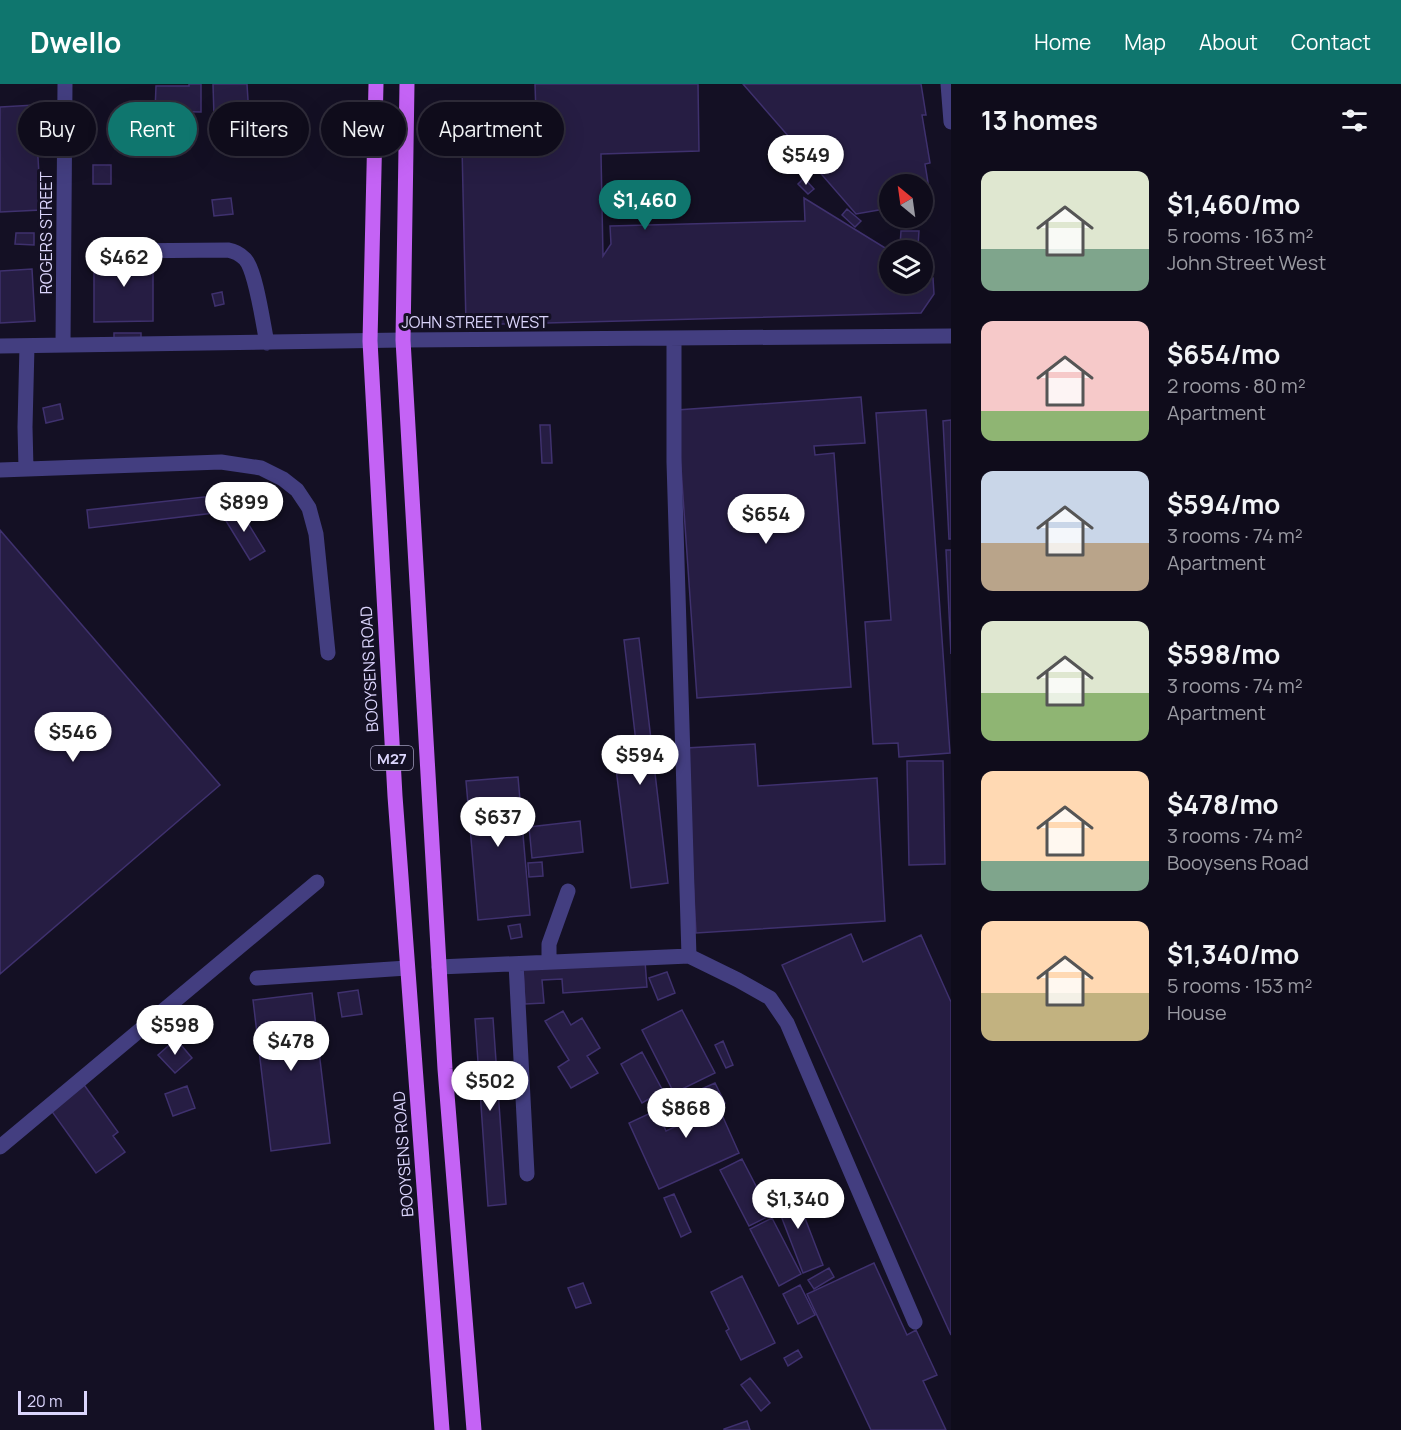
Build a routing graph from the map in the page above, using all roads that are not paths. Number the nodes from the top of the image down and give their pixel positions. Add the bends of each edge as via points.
1 (65, 84) edge
2 (376, 84) edge
3 (407, 84) edge
4 (948, 84) edge
5 (951, 122) edge
6 (114, 251) dead end
7 (951, 336) edge
8 (674, 338) junction
9 (403, 340) junction
10 (370, 341) junction
11 (267, 342) junction
12 (63, 345) junction
13 (0, 346) edge
14 (27, 346) junction
15 (26, 469) junction
16 (0, 470) edge
17 (328, 653) dead end
18 (317, 882) dead end
19 (568, 891) dead end
20 (689, 957) junction
21 (549, 962) junction
22 (516, 964) junction
23 (439, 967) junction
24 (407, 968) junction
25 (257, 978) dead end
26 (0, 1147) edge
27 (527, 1174) dead end
28 (915, 1322) dead end
29 (442, 1430) edge
30 (474, 1430) edge

1 - 12 street, ROGERS STREET
2 - 10 main road, BOOYSENS ROAD / M27
3 - 9 main road, M27
4 - 5 street
6 - 11 street via 236,252 250,267
7 - 8 street, JOHN STREET WEST
8 - 9 street, JOHN STREET WEST
8 - 20 street via 674,462
9 - 10 street, JOHN STREET WEST
9 - 23 main road, M27
10 - 11 street, JOHN STREET WEST
10 - 24 main road, BOOYSENS ROAD / M27
11 - 12 street, JOHN STREET WEST
12 - 14 street, JOHN STREET WEST
13 - 14 street, JOHN STREET WEST
14 - 15 street
15 - 16 street
15 - 17 street via 221,462 261,468 283,479 297,490 309,508 316,534
18 - 26 street
19 - 21 street via 549,944
20 - 21 street
20 - 28 street via 770,998 787,1023
21 - 22 street
22 - 23 street
22 - 27 street
23 - 30 main road, M27
24 - 25 street
24 - 29 main road, BOOYSENS ROAD / M27

